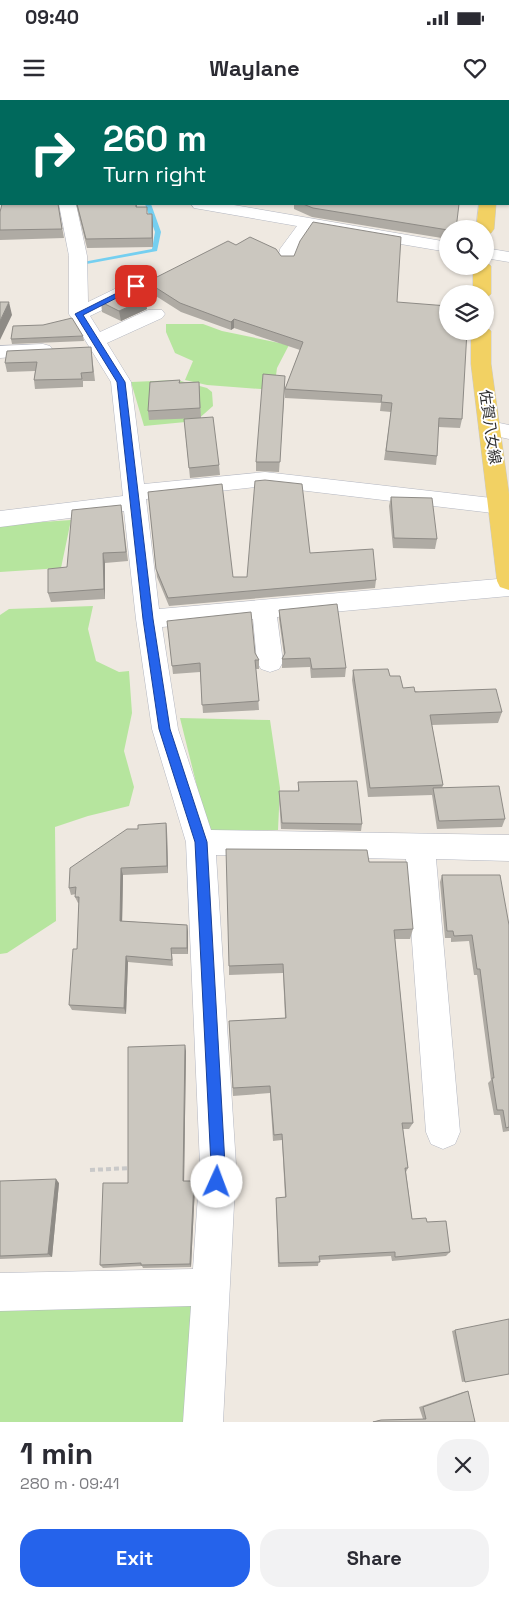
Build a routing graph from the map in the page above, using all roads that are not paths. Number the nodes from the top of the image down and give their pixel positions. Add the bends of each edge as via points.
1 (68, 205) edge
2 (206, 205) edge
3 (487, 205) edge
4 (486, 220) edge
5 (304, 228) dead end
6 (439, 245) edge
7 (494, 254) edge
8 (509, 257) edge
9 (287, 259) edge
10 (136, 286) dead end
11 (79, 314) junction
12 (156, 314) dead end
13 (481, 340) edge
14 (92, 346) junction
15 (60, 350) edge
16 (0, 352) edge
17 (499, 430) edge
18 (136, 498) junction
19 (501, 506) junction
20 (0, 519) edge
21 (509, 581) edge
22 (509, 587) edge
23 (264, 608) junction
24 (148, 619) junction
25 (270, 662) dead end
26 (201, 842) junction
27 (420, 846) junction
28 (509, 848) edge
29 (443, 1132) dead end
30 (209, 1287) junction
31 (0, 1292) edge
32 (202, 1422) edge

1 - 11 street via 78,256
2 - 6 street
3 - 4 main road
5 - 9 street via 289,250
7 - 8 street
10 - 11 street
11 - 14 street
12 - 14 street
13 - 17 main road, 佐賀八女線 via 481,364
14 - 18 street via 121,382
15 - 16 street
17 - 19 main road, 佐賀八女線
18 - 19 street via 265,479
18 - 20 street
18 - 24 street
19 - 21 main road, 佐賀八女線
22 - 23 street
23 - 24 street
23 - 25 street
24 - 26 street via 165,729
26 - 27 street
26 - 30 street via 218,1165
27 - 28 street
27 - 29 street
30 - 31 street
30 - 32 street

